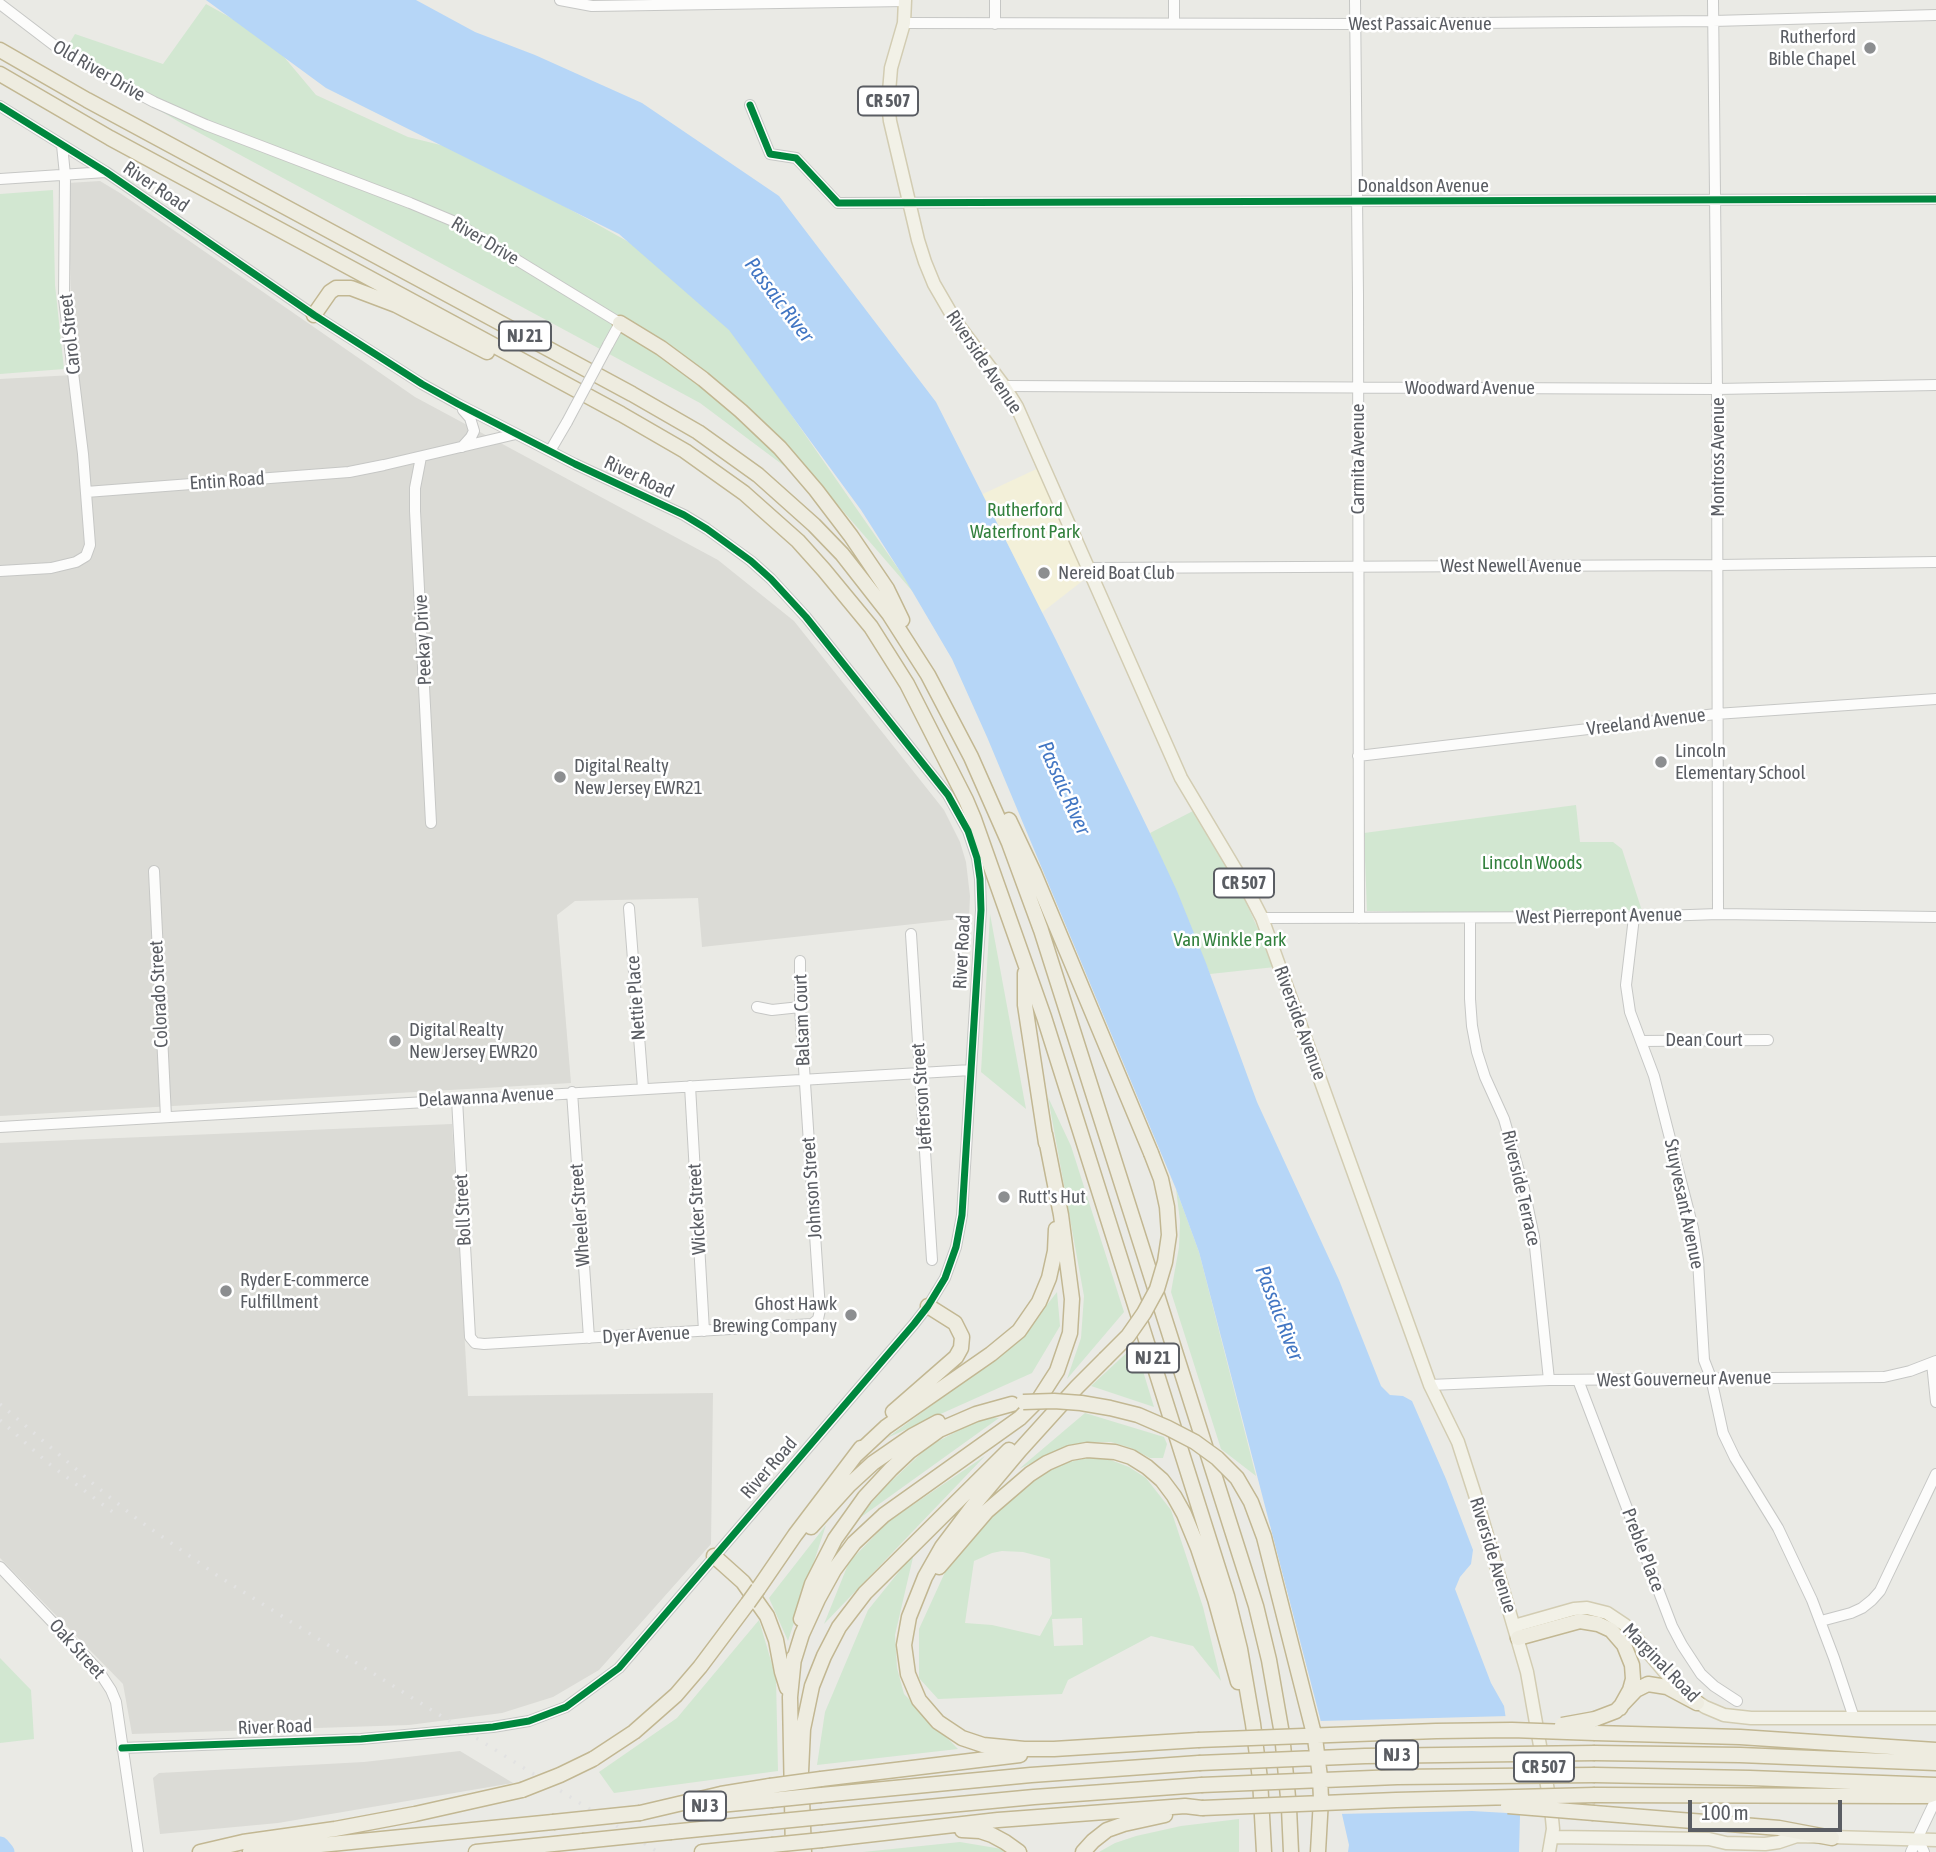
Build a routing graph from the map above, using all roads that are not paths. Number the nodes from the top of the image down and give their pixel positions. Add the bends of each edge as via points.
1 (560, 0) edge
2 (905, 0) edge
3 (995, 0) edge
4 (1174, 0) edge
5 (1355, 0) edge
6 (1713, 0) edge
7 (0, 4) edge
8 (1936, 15) edge
9 (1713, 21) junction
10 (904, 23) junction
11 (1174, 23) junction
12 (995, 24) junction
13 (1355, 24) junction
14 (0, 42) edge
15 (0, 50) edge
16 (0, 74) edge
17 (54, 82) junction
18 (750, 104) dead end
19 (0, 106) edge
20 (206, 125) joint
21 (62, 145) junction
22 (106, 172) junction
23 (65, 175) junction
24 (0, 179) edge
25 (1936, 199) edge
26 (1715, 200) junction
27 (910, 202) junction
28 (1357, 202) junction
29 (314, 315) junction
30 (620, 323) junction
31 (557, 379) junction
32 (1936, 385) edge
33 (1004, 386) junction
34 (1357, 387) junction
35 (1717, 389) junction
36 (458, 404) junction
37 (516, 434) junction
38 (462, 447) junction
39 (551, 451) junction
40 (421, 457) junction
41 (86, 492) junction
42 (1936, 562) edge
43 (1718, 565) junction
44 (1358, 567) junction
45 (1087, 568) junction
46 (0, 571) edge
47 (929, 675) junction
48 (1936, 699) edge
49 (1717, 714) junction
50 (963, 740) junction
51 (1358, 757) junction
52 (431, 823) dead end
53 (154, 871) dead end
54 (629, 908) dead end
55 (1718, 914) junction
56 (1634, 917) junction
57 (1936, 917) edge
58 (1262, 918) junction
59 (1359, 918) junction
60 (1470, 918) junction
61 (911, 934) dead end
62 (800, 961) dead end
63 (1025, 963) junction
64 (757, 1007) dead end
65 (800, 1007) junction
66 (1768, 1040) dead end
67 (1641, 1041) junction
68 (971, 1070) junction
69 (920, 1072) junction
70 (804, 1079) junction
71 (690, 1086) junction
72 (643, 1088) junction
73 (572, 1092) junction
74 (457, 1099) junction
75 (166, 1117) junction
76 (0, 1127) edge
77 (1045, 1133) junction
78 (932, 1259) dead end
79 (820, 1297) joint
80 (928, 1306) junction
81 (469, 1320) joint
82 (704, 1331) junction
83 (589, 1338) junction
84 (1934, 1362) edge
85 (1711, 1378) junction
86 (1549, 1380) junction
87 (1578, 1380) junction
88 (1430, 1385) junction
89 (1077, 1387) junction
90 (1936, 1402) edge
91 (1017, 1403) junction
92 (855, 1455) junction
93 (1936, 1474) edge
94 (714, 1556) junction
95 (0, 1567) edge
96 (758, 1589) junction
97 (916, 1600) junction
98 (1821, 1621) junction
99 (1516, 1632) junction
100 (793, 1663) junction
101 (790, 1697) junction
102 (1737, 1701) dead end
103 (1697, 1703) junction
104 (1620, 1707) junction
105 (1853, 1718) junction
106 (1936, 1718) edge
107 (1595, 1726) junction
108 (122, 1748) junction
109 (1074, 1748) junction
110 (1936, 1750) edge
111 (1258, 1759) junction
112 (1936, 1763) edge
113 (1936, 1785) edge
114 (770, 1793) junction
115 (1433, 1799) junction
116 (1935, 1800) edge
117 (1202, 1808) junction
118 (887, 1834) junction
119 (1552, 1836) junction
120 (1832, 1838) junction
121 (1918, 1839) junction
122 (1936, 1840) edge
123 (1726, 1848) edge
124 (138, 1852) edge
125 (200, 1852) edge
126 (250, 1852) edge
127 (476, 1852) edge
128 (702, 1852) edge
129 (793, 1852) edge
130 (803, 1852) edge
131 (1019, 1852) edge
132 (1083, 1852) edge
133 (1264, 1852) edge
134 (1291, 1852) edge
135 (1318, 1852) edge
136 (1549, 1852) edge
137 (1911, 1852) edge
138 (1924, 1852) edge

1 - 2 street via 592,6
2 - 10 main road, CR 507
3 - 12 street
4 - 11 street
5 - 13 street, Carmita Avenue
6 - 9 street, Montross Avenue
7 - 20 street, Old River Drive via 90,68
8 - 9 street, West Passaic Avenue
9 - 13 street, West Passaic Avenue
9 - 26 street, Montross Avenue
10 - 12 street, West Passaic Avenue
10 - 27 main road, CR 507 via 891,68 888,104
11 - 12 street, West Passaic Avenue
11 - 13 street, West Passaic Avenue
13 - 28 street, Carmita Avenue
14 - 17 highway
15 - 17 highway, NJ 21
16 - 31 highway, NJ 21 via 120,144
17 - 47 highway, NJ 21 via 632,394 729,453 786,499 842,554 890,614
18 - 27 street, Donaldson Avenue via 770,154 796,159 838,203
19 - 21 street, River Road
20 - 30 street, River Drive via 433,212
21 - 22 street, River Road
21 - 23 street, Carol Street
22 - 23 street
22 - 29 street, River Road
23 - 24 street
23 - 41 street, Carol Street via 64,299
25 - 26 street, Donaldson Avenue
26 - 28 street, Donaldson Avenue
26 - 35 street, Montross Avenue
27 - 28 street, Donaldson Avenue
27 - 33 main road, Riverside Avenue / CR 507 via 934,284
28 - 34 street, Carmita Avenue
29 - 31 highway via 330,292 351,288 396,305 498,357
29 - 36 street, River Road
30 - 39 street, bridge
30 - 47 highway via 723,395 798,468 887,589
31 - 63 highway, NJ 21 via 654,432 725,478 798,541 848,597 890,655 942,750 974,819
32 - 35 street, Woodward Avenue
33 - 34 street, Woodward Avenue
33 - 45 main road, Riverside Avenue / CR 507
34 - 35 street, Woodward Avenue
34 - 44 street, Carmita Avenue
35 - 43 street, Montross Avenue
36 - 37 street, River Road
36 - 38 street via 474,431
37 - 38 street, Entin Road
37 - 39 street, River Road
38 - 40 street, Entin Road
39 - 68 street, River Road via 684,515 751,561 806,617 955,806 973,844 980,879
40 - 41 street, Entin Road via 349,472
40 - 52 street, Peekay Drive via 415,511
41 - 46 street via 90,545 86,556 51,568
42 - 43 street, West Newell Avenue
43 - 44 street, West Newell Avenue
43 - 49 street, Montross Avenue
44 - 45 street, West Newell Avenue
44 - 51 street, Carmita Avenue
45 - 58 main road, Riverside Avenue / CR 507 via 1181,778
47 - 50 highway, NJ 21
48 - 49 street, Vreeland Avenue
49 - 51 street, Vreeland Avenue
49 - 55 street, Montross Avenue
50 - 89 highway, bridge via 1018,839 1067,951 1161,1179 1168,1216 1163,1271 1149,1305 1134,1329
50 - 134 highway, NJ 21 via 1041,930 1250,1588 1279,1716
51 - 59 street, Carmita Avenue
53 - 75 street, Colorado Street
54 - 72 street, Nettie Place
55 - 56 street, West Pierrepont Avenue
55 - 57 street, West Pierrepont Avenue
56 - 60 street, West Pierrepont Avenue
56 - 67 street, Stuyvesant Avenue via 1627,993
58 - 59 street, West Pierrepont Avenue
58 - 88 main road, Riverside Avenue / CR 507
59 - 60 street, West Pierrepont Avenue
60 - 86 street, Riverside Terrace via 1472,1026 1524,1189 1534,1237
61 - 69 street, Jefferson Street
62 - 65 street, Balsam Court
63 - 77 highway via 1025,1005
63 - 111 highway, NJ 21 via 1220,1569 1242,1658
64 - 65 street
65 - 70 street, Balsam Court
66 - 67 street, Dean Court
67 - 85 street, Stuyvesant Avenue via 1693,1228 1704,1360
68 - 69 street, Delawanna Avenue
68 - 80 street, River Road via 960,1228 949,1267
69 - 70 street, Delawanna Avenue
69 - 78 street, Jefferson Street
70 - 71 street, Delawanna Avenue
70 - 79 street, Johnson Street
71 - 72 street, Delawanna Avenue
71 - 82 street, Wicker Street
72 - 73 street, Delawanna Avenue
73 - 74 street, Delawanna Avenue
73 - 83 street, Wheeler Street
74 - 75 street, Delawanna Avenue
74 - 81 street, Boll Street
75 - 76 street, Delawanna Avenue
77 - 92 highway via 1056,1242 1049,1278 1034,1310 1006,1343 893,1421
77 - 100 highway via 1072,1299 1070,1333 1057,1371 1020,1418 884,1515 854,1543 818,1599
79 - 82 street, Dyer Avenue via 818,1319 812,1324
80 - 92 highway via 958,1327 959,1353
80 - 94 street, River Road
81 - 83 street, Dyer Avenue via 475,1343
82 - 83 street, Dyer Avenue
84 - 85 street, West Gouverneur Avenue via 1884,1377
84 - 90 street
85 - 87 street, West Gouverneur Avenue
85 - 98 street, Stuyvesant Avenue via 1723,1433 1778,1528
86 - 87 street, West Gouverneur Avenue
86 - 88 street, West Gouverneur Avenue
87 - 102 street, Preble Place via 1672,1626 1702,1674
88 - 99 main road, Riverside Avenue / CR 507 via 1458,1442
89 - 97 highway via 955,1530 930,1567
89 - 130 highway via 865,1593 839,1628 817,1671 804,1722
91 - 96 highway via 947,1418 886,1453 826,1510
91 - 100 highway via 958,1421 929,1437 865,1497 835,1539 812,1584
91 - 135 highway, bridge via 1082,1403 1138,1415 1195,1442 1237,1478 1264,1537 1315,1738 1321,1777
92 - 96 highway
93 - 98 street via 1880,1591 1862,1608
94 - 101 highway via 743,1582 767,1616
94 - 108 street, River Road via 619,1668 566,1707 529,1721 361,1739
95 - 108 street, Oak Street via 107,1682 116,1702
96 - 125 highway, bridge via 676,1695 634,1732 551,1779 465,1804
97 - 109 highway via 905,1636 906,1664 919,1700 938,1722 983,1745
97 - 111 highway via 978,1521 1038,1468 1087,1450 1131,1457 1162,1480 1189,1525 1215,1599
98 - 105 street, Stuyvesant Avenue
99 - 103 main road, Marginal Road via 1574,1609 1606,1613 1625,1625
99 - 104 highway via 1580,1621 1611,1630 1632,1665 1632,1685
99 - 119 main road, Riverside Avenue / CR 507 via 1527,1672
100 - 101 highway
101 - 129 highway
103 - 104 highway via 1653,1684 1643,1685
103 - 105 main road, Marginal Road via 1733,1716
104 - 107 highway
105 - 106 main road, Marginal Road
107 - 109 highway, bridge
107 - 110 highway
108 - 124 street
109 - 114 highway, bridge via 821,1779
111 - 133 highway, NJ 21
112 - 114 highway, NJ 3, bridge via 1777,1756 1426,1754 1199,1763 821,1795
113 - 127 highway, NJ 3, bridge via 1594,1775 1396,1777 996,1800
114 - 126 highway, NJ 3, bridge via 640,1813
115 - 116 highway, bridge via 1595,1795 1917,1796
115 - 117 highway, bridge
115 - 120 highway, bridge via 1779,1828
116 - 121 street
117 - 118 highway via 1011,1819
117 - 132 highway via 1115,1826
118 - 128 highway, bridge
118 - 131 highway via 980,1831
119 - 123 main road via 1709,1839
119 - 136 main road, Riverside Avenue / CR 507
120 - 121 main road
120 - 123 main road via 1797,1836
121 - 122 main road
121 - 137 street
121 - 138 street

